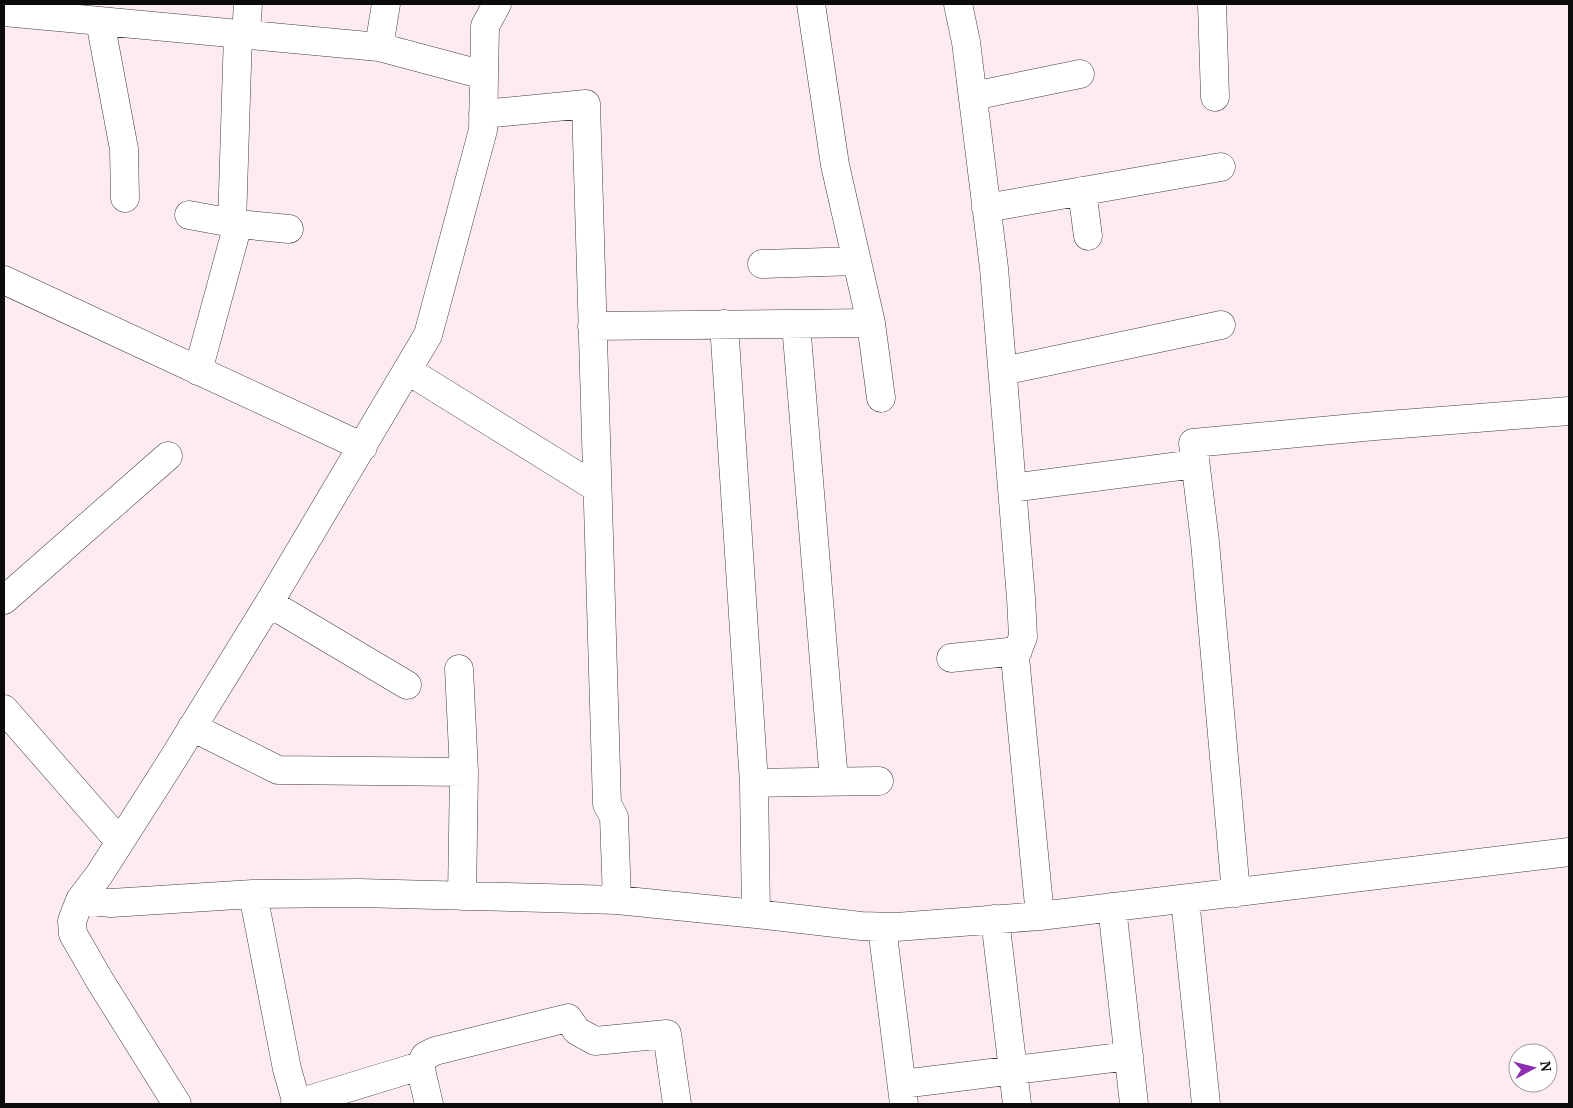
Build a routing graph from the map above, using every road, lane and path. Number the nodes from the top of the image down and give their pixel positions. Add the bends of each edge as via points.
1 (248, 4) edge
2 (386, 4) edge
3 (497, 4) edge
4 (811, 4) edge
5 (958, 4) edge
6 (1212, 4) edge
7 (4, 12) edge
8 (95, 15) edge
9 (242, 34) junction
10 (379, 47) junction
11 (1080, 74) dead end
12 (484, 75) junction
13 (973, 96) junction
14 (1215, 97) dead end
15 (483, 114) junction
16 (1221, 167) dead end
17 (1082, 191) junction
18 (125, 198) dead end
19 (986, 208) junction
20 (190, 215) dead end
21 (235, 223) junction
22 (289, 228) dead end
23 (1088, 236) dead end
24 (857, 261) junction
25 (762, 264) dead end
26 (4, 280) edge
27 (871, 323) junction
28 (724, 324) junction
29 (796, 324) junction
30 (1221, 325) dead end
31 (592, 326) junction
32 (408, 370) junction
33 (198, 371) junction
34 (1003, 371) junction
35 (881, 398) dead end
36 (1569, 411) edge
37 (363, 447) junction
38 (168, 456) dead end
39 (1195, 464) junction
40 (597, 488) junction
41 (1012, 488) junction
42 (4, 600) edge
43 (269, 603) junction
44 (1018, 651) junction
45 (951, 658) dead end
46 (459, 669) dead end
47 (407, 685) dead end
48 (4, 709) edge
49 (192, 727) junction
50 (464, 772) junction
51 (879, 781) dead end
52 (834, 782) junction
53 (754, 783) junction
54 (120, 842) junction
55 (1569, 852) edge
56 (1236, 893) junction
57 (253, 894) junction
58 (462, 896) junction
59 (1185, 899) junction
60 (80, 900) junction
61 (617, 900) junction
62 (1112, 908) junction
63 (756, 914) junction
64 (1040, 916) junction
65 (995, 919) junction
66 (882, 926) junction
67 (1129, 1056) junction
68 (420, 1066) junction
69 (1013, 1070) junction
70 (903, 1094) edge
71 (177, 1104) edge
72 (296, 1104) edge
73 (429, 1104) edge
74 (678, 1104) edge
75 (1017, 1104) edge
76 (1134, 1104) edge
77 (1206, 1104) edge

1 - 9 street
2 - 10 street
3 - 12 street via 485,26
4 - 24 street via 835,165
5 - 13 street
6 - 14 street
7 - 8 street
8 - 9 street
8 - 18 street via 124,149
9 - 10 street
9 - 21 street
10 - 12 street
11 - 13 street
12 - 15 street
13 - 19 street
15 - 31 street via 586,104
15 - 32 street via 483,130 428,335
16 - 17 street
17 - 19 street
17 - 23 street
19 - 34 street
20 - 21 street
21 - 22 street
21 - 33 street
24 - 25 street
24 - 27 street
26 - 33 street
27 - 29 street
27 - 35 street
28 - 29 street
28 - 31 street
28 - 53 street
29 - 52 street
30 - 34 street
31 - 40 street
32 - 37 street
32 - 40 street
33 - 37 street
34 - 41 street
36 - 39 street via 1193,443
37 - 43 street
38 - 42 street
39 - 41 street
39 - 56 street via 1205,542
40 - 61 street via 607,804 614,817
41 - 44 street via 1023,637
43 - 47 street
43 - 49 street
44 - 45 street
44 - 64 street via 1015,657
46 - 50 street
48 - 54 street
49 - 50 street via 278,770
49 - 54 street
50 - 58 street
51 - 52 street
52 - 53 street
53 - 63 street
54 - 60 street
55 - 56 street
56 - 59 street
57 - 58 street
57 - 60 street via 111,903
57 - 72 street
58 - 61 street
59 - 62 street
59 - 77 street
60 - 71 street via 72,921 73,934
61 - 63 street
62 - 64 street
62 - 67 street
63 - 66 street
64 - 65 street
65 - 66 street
65 - 69 street
66 - 70 street
67 - 69 street
67 - 76 street
68 - 72 street
68 - 73 street
68 - 74 street via 425,1056 435,1051 568,1018 577,1031 595,1041 667,1034
69 - 70 street
69 - 75 street

